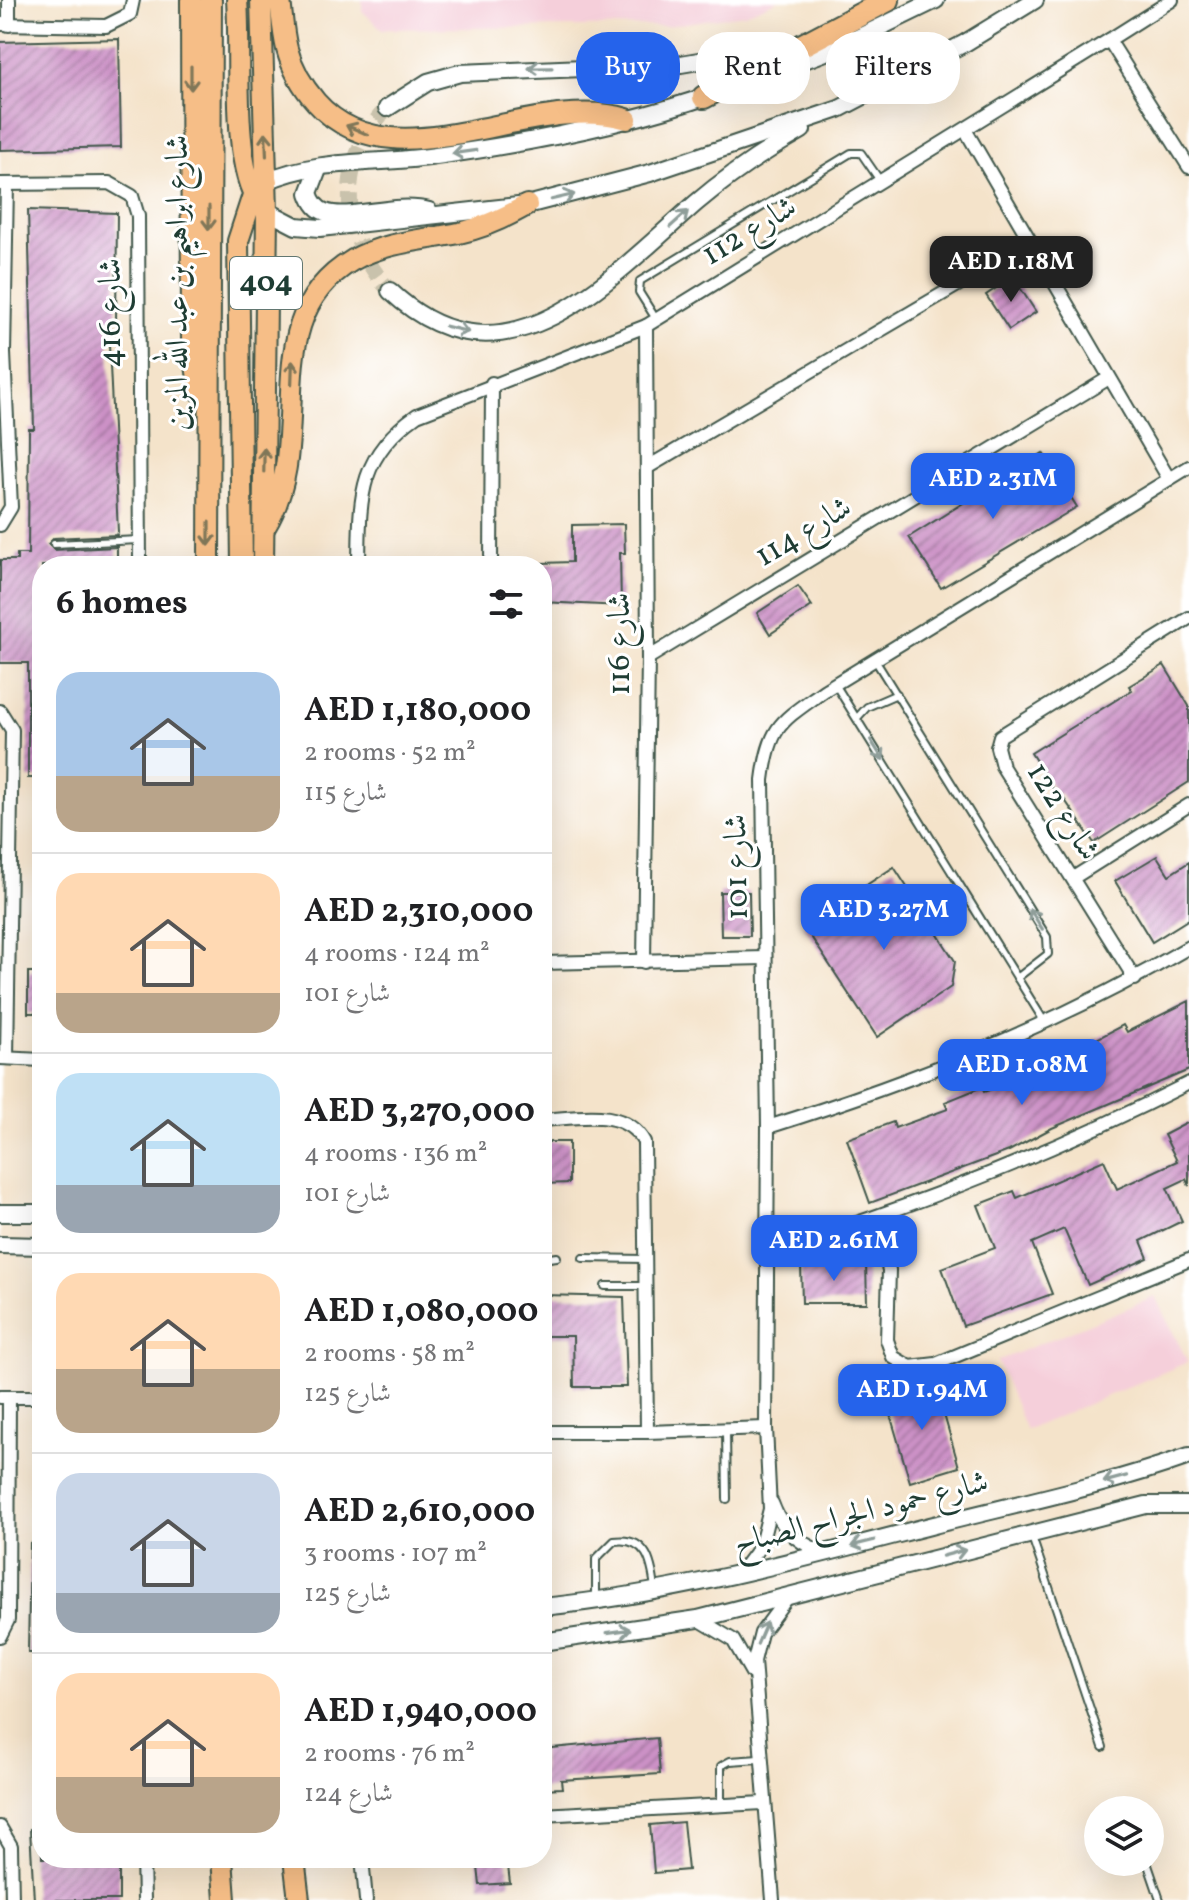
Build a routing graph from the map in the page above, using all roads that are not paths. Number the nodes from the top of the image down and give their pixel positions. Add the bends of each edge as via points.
1 (9, 0) edge
2 (133, 0) edge
3 (191, 0) edge
4 (211, 0) edge
5 (237, 0) edge
6 (261, 0) edge
7 (280, 0) edge
8 (888, 0) edge
9 (936, 0) edge
10 (1035, 0) edge
11 (1172, 0) edge
12 (5, 24) edge
13 (812, 40) joint
14 (1109, 40) junction
15 (810, 58) edge
16 (696, 99) edge
17 (387, 108) tunnel mouth
18 (839, 109) junction
19 (627, 119) junction
20 (966, 131) junction
21 (319, 167) junction
22 (1189, 167) edge
23 (881, 182) junction
24 (3, 184) edge
25 (260, 188) junction
26 (527, 205) junction
27 (267, 211) junction
28 (442, 216) junction
29 (1029, 243) junction
30 (390, 291) tunnel mouth
31 (651, 323) junction
32 (1109, 378) junction
33 (492, 383) junction
34 (208, 418) junction
35 (648, 467) junction
36 (1189, 467) edge
37 (1169, 479) junction
38 (0, 525) edge
39 (263, 530) junction
40 (139, 540) junction
41 (54, 544) dead end
42 (140, 556) edge
43 (209, 556) edge
44 (242, 556) edge
45 (263, 556) edge
46 (359, 556) edge
47 (491, 556) edge
48 (1189, 618) edge
49 (648, 658) junction
50 (875, 660) junction
51 (835, 684) junction
52 (897, 694) junction
53 (0, 711) edge
54 (857, 718) junction
55 (1189, 805) edge
56 (1073, 878) junction
57 (1189, 947) edge
58 (765, 958) junction
59 (644, 962) junction
60 (552, 963) edge
61 (1017, 978) junction
62 (1135, 979) junction
63 (1046, 1024) junction
64 (3, 1058) edge
65 (32, 1059) edge
66 (1189, 1083) edge
67 (552, 1120) edge
68 (768, 1127) junction
69 (0, 1213) edge
70 (22, 1213) junction
71 (32, 1213) edge
72 (874, 1220) junction
73 (0, 1245) edge
74 (23, 1245) junction
75 (32, 1245) edge
76 (768, 1252) junction
77 (557, 1257) dead end
78 (552, 1258) edge
79 (583, 1258) dead end
80 (644, 1259) junction
81 (1189, 1260) edge
82 (605, 1286) dead end
83 (643, 1286) junction
84 (5, 1397) edge
85 (32, 1397) edge
86 (766, 1428) junction
87 (726, 1431) junction
88 (552, 1432) edge
89 (647, 1432) junction
90 (1189, 1456) edge
91 (770, 1496) junction
92 (727, 1499) dead end
93 (1189, 1505) edge
94 (1030, 1532) junction
95 (827, 1553) junction
96 (738, 1574) junction
97 (655, 1592) junction
98 (787, 1598) junction
99 (596, 1602) junction
100 (552, 1606) edge
101 (698, 1619) junction
102 (0, 1636) edge
103 (552, 1641) edge
104 (753, 1676) junction
105 (1103, 1747) dead end
106 (759, 1759) junction
107 (763, 1803) junction
108 (721, 1806) junction
109 (552, 1814) edge
110 (0, 1827) edge
111 (143, 1868) edge
112 (223, 1868) edge
113 (295, 1868) edge
114 (363, 1868) edge
115 (1152, 1876) edge
116 (12, 1900) edge
117 (144, 1900) edge
118 (225, 1900) edge
119 (299, 1900) edge
120 (366, 1900) edge
121 (773, 1900) edge
122 (1160, 1900) edge

1 - 12 street
2 - 12 street via 130,14 106,26
3 -> 34 main road via 192,340
4 -> 34 main road, شارع ابراهيم بن عبد الله المزين / 404
5 - 25 main road via 242,144
25 -> 6 main road, 404
19 -> 7 main road via 580,112 409,139 363,133 327,113 303,84 287,48
8 - 13 highway
9 - 15 street
10 - 18 street
11 - 14 street, شارع 112
13 -> 17 street via 681,64 460,73 421,86
14 - 20 street, شارع 112
14 - 22 street
16 - 19 street
26 -> 18 street via 650,173
30 -> 18 street via 418,314 452,329 498,333 528,328 604,286 726,180
19 -> 21 street via 470,151
20 - 23 street, شارع 112
20 - 29 street
21 - 25 street
21 - 28 street via 309,193 326,213 398,208
23 - 31 street, شارع 112
23 - 31 lane via 861,153 851,153 643,279 639,292
24 - 38 street via 11,507
24 - 40 street, شارع 416 via 109,183 132,196 138,216
25 - 27 main road, 404
25 - 44 main road via 241,224 237,257
26 - 28 street
39 -> 26 main road via 285,478 294,348 300,318 314,293 364,255 475,228
27 - 28 street via 312,229
39 -> 27 main road, 404
29 - 32 street
29 - 35 street
31 - 33 street, شارع 112
31 - 35 street, شارع 116
32 - 37 street
32 - 49 street, شارع 114
33 - 46 street, شارع 112 via 417,415 376,454 364,479
33 - 47 street
34 -> 43 main road, شارع ابراهيم بن عبد الله المزين / 404
35 - 49 street, شارع 116
36 - 37 street, شارع 101
37 - 50 street, شارع 101
39 - 45 main road, 404
40 - 41 lane
40 - 42 street, شارع 416
48 - 56 street, شارع 122 via 1000,736 1002,766
49 - 59 street, شارع 116
50 - 51 street, شارع 101
50 - 52 lane
51 - 54 lane
51 - 58 street, شارع 101 via 779,723 768,743 763,780
52 - 54 lane via 867,707
61 -> 52 lane via 1048,954 1047,937
53 - 64 street via 12,730
54 -> 61 lane
55 - 56 street
56 - 62 street, شارع 122
57 - 62 street
58 - 59 street
58 - 68 street, شارع 101
59 - 60 street
61 - 63 lane
62 - 63 street
63 - 68 street via 874,1094
64 - 65 street
66 - 72 street via 1095,1131
67 - 80 street via 610,1117 638,1132 647,1153
68 - 76 street, شارع 101
69 - 70 street
70 - 71 street
70 - 74 street via 28,1230
72 - 76 street
72 - 81 street via 889,1270 887,1340 893,1357 910,1367 936,1364
73 - 74 street
74 - 75 street
76 - 86 street, شارع 101
77 - 78 lane
79 - 80 lane
80 - 83 street
82 - 83 lane
83 - 89 street
84 - 85 street
84 - 102 street via 8,1620
86 - 87 street
86 - 91 street, شارع 101
87 - 89 street
87 - 92 lane
88 - 89 street
90 -> 95 street, شارع حمود الجراح الصباح
91 - 95 street, شارع 101 via 790,1533
91 - 96 street, شارع 101 via 761,1545
93 - 94 street, شارع حمود الجراح الصباح via 1158,1502
98 -> 94 street, شارع حمود الجراح الصباح
94 - 105 lane
95 - 96 street, شارع حمود الجراح الصباح
96 - 97 street, شارع حمود الجراح الصباح
97 - 99 street, شارع حمود الجراح الصباح
97 - 99 lane via 645,1550 631,1541 614,1541 596,1559
98 - 101 street, شارع حمود الجراح الصباح
104 -> 98 street via 761,1633
99 - 100 street, شارع حمود الجراح الصباح
103 -> 101 street, شارع حمود الجراح الصباح
101 - 104 street via 733,1640
104 - 106 street
106 - 107 street
106 - 108 lane via 721,1766
107 - 108 street
107 - 121 street
108 - 109 street
110 - 116 street via 11,1846
111 - 117 street
112 - 118 main road
113 - 119 main road
114 - 120 street
115 - 122 lane

